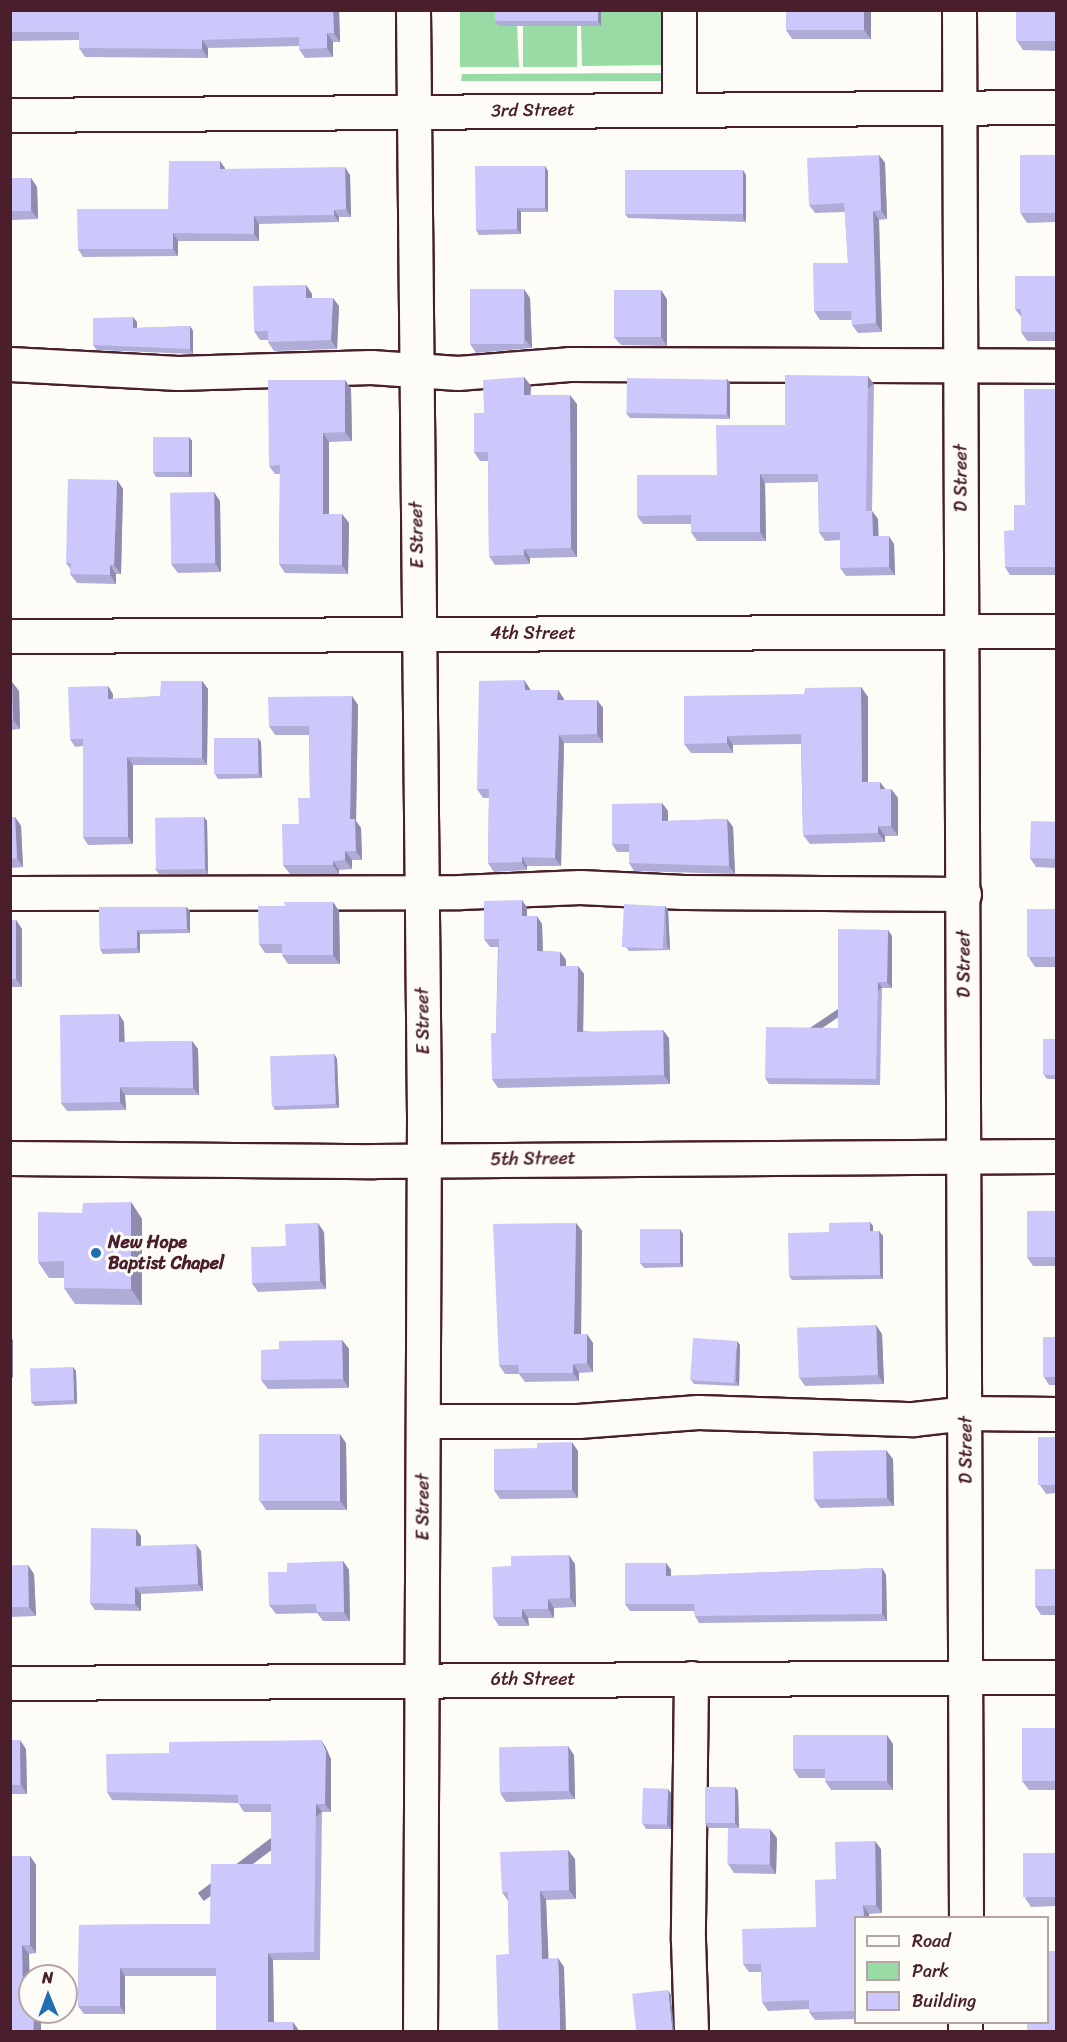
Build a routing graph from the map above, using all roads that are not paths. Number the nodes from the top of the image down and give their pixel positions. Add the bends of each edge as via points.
1 (413, 10) edge
2 (679, 10) edge
3 (959, 10) edge
4 (960, 106) junction
5 (1056, 106) edge
6 (679, 109) junction
7 (413, 111) junction
8 (10, 115) edge
9 (10, 364) edge
10 (1056, 366) edge
11 (961, 367) junction
12 (415, 371) junction
13 (962, 630) junction
14 (1056, 631) edge
15 (418, 632) junction
16 (10, 636) edge
17 (420, 892) junction
18 (10, 893) edge
19 (964, 894) junction
20 (1056, 1156) edge
21 (965, 1157) junction
22 (10, 1158) edge
23 (423, 1161) junction
24 (966, 1413) junction
25 (1056, 1414) edge
26 (423, 1421) junction
27 (967, 1677) junction
28 (1056, 1677) edge
29 (690, 1678) junction
30 (424, 1680) junction
31 (10, 1683) edge
32 (966, 1916) edge
33 (420, 2031) edge
34 (691, 2031) edge

1 - 7 street, E Street
2 - 6 street
3 - 4 street, D Street
4 - 5 street, 3rd Street
4 - 6 street, 3rd Street
4 - 11 street, D Street
6 - 7 street, 3rd Street
7 - 8 street, 3rd Street
7 - 12 street, E Street
9 - 12 street via 178,373 371,367
10 - 11 street
11 - 12 street via 569,364
11 - 13 street, D Street
12 - 15 street, E Street
13 - 14 street, 4th Street
13 - 15 street, 4th Street
13 - 19 street, D Street
15 - 16 street, 4th Street
15 - 17 street, E Street
17 - 18 street
17 - 19 street via 580,887 682,892
17 - 23 street, E Street
19 - 21 street, D Street
20 - 21 street, 5th Street
21 - 23 street, 5th Street
21 - 24 street, D Street
22 - 23 street, 5th Street
23 - 26 street, E Street
24 - 25 street
24 - 26 street via 914,1419 698,1412 578,1421
24 - 27 street, D Street
26 - 30 street, E Street
27 - 28 street, 6th Street
27 - 29 street, 6th Street
27 - 32 street, D Street
29 - 30 street, 6th Street
29 - 34 street
30 - 31 street, 6th Street
30 - 33 street, E Street

